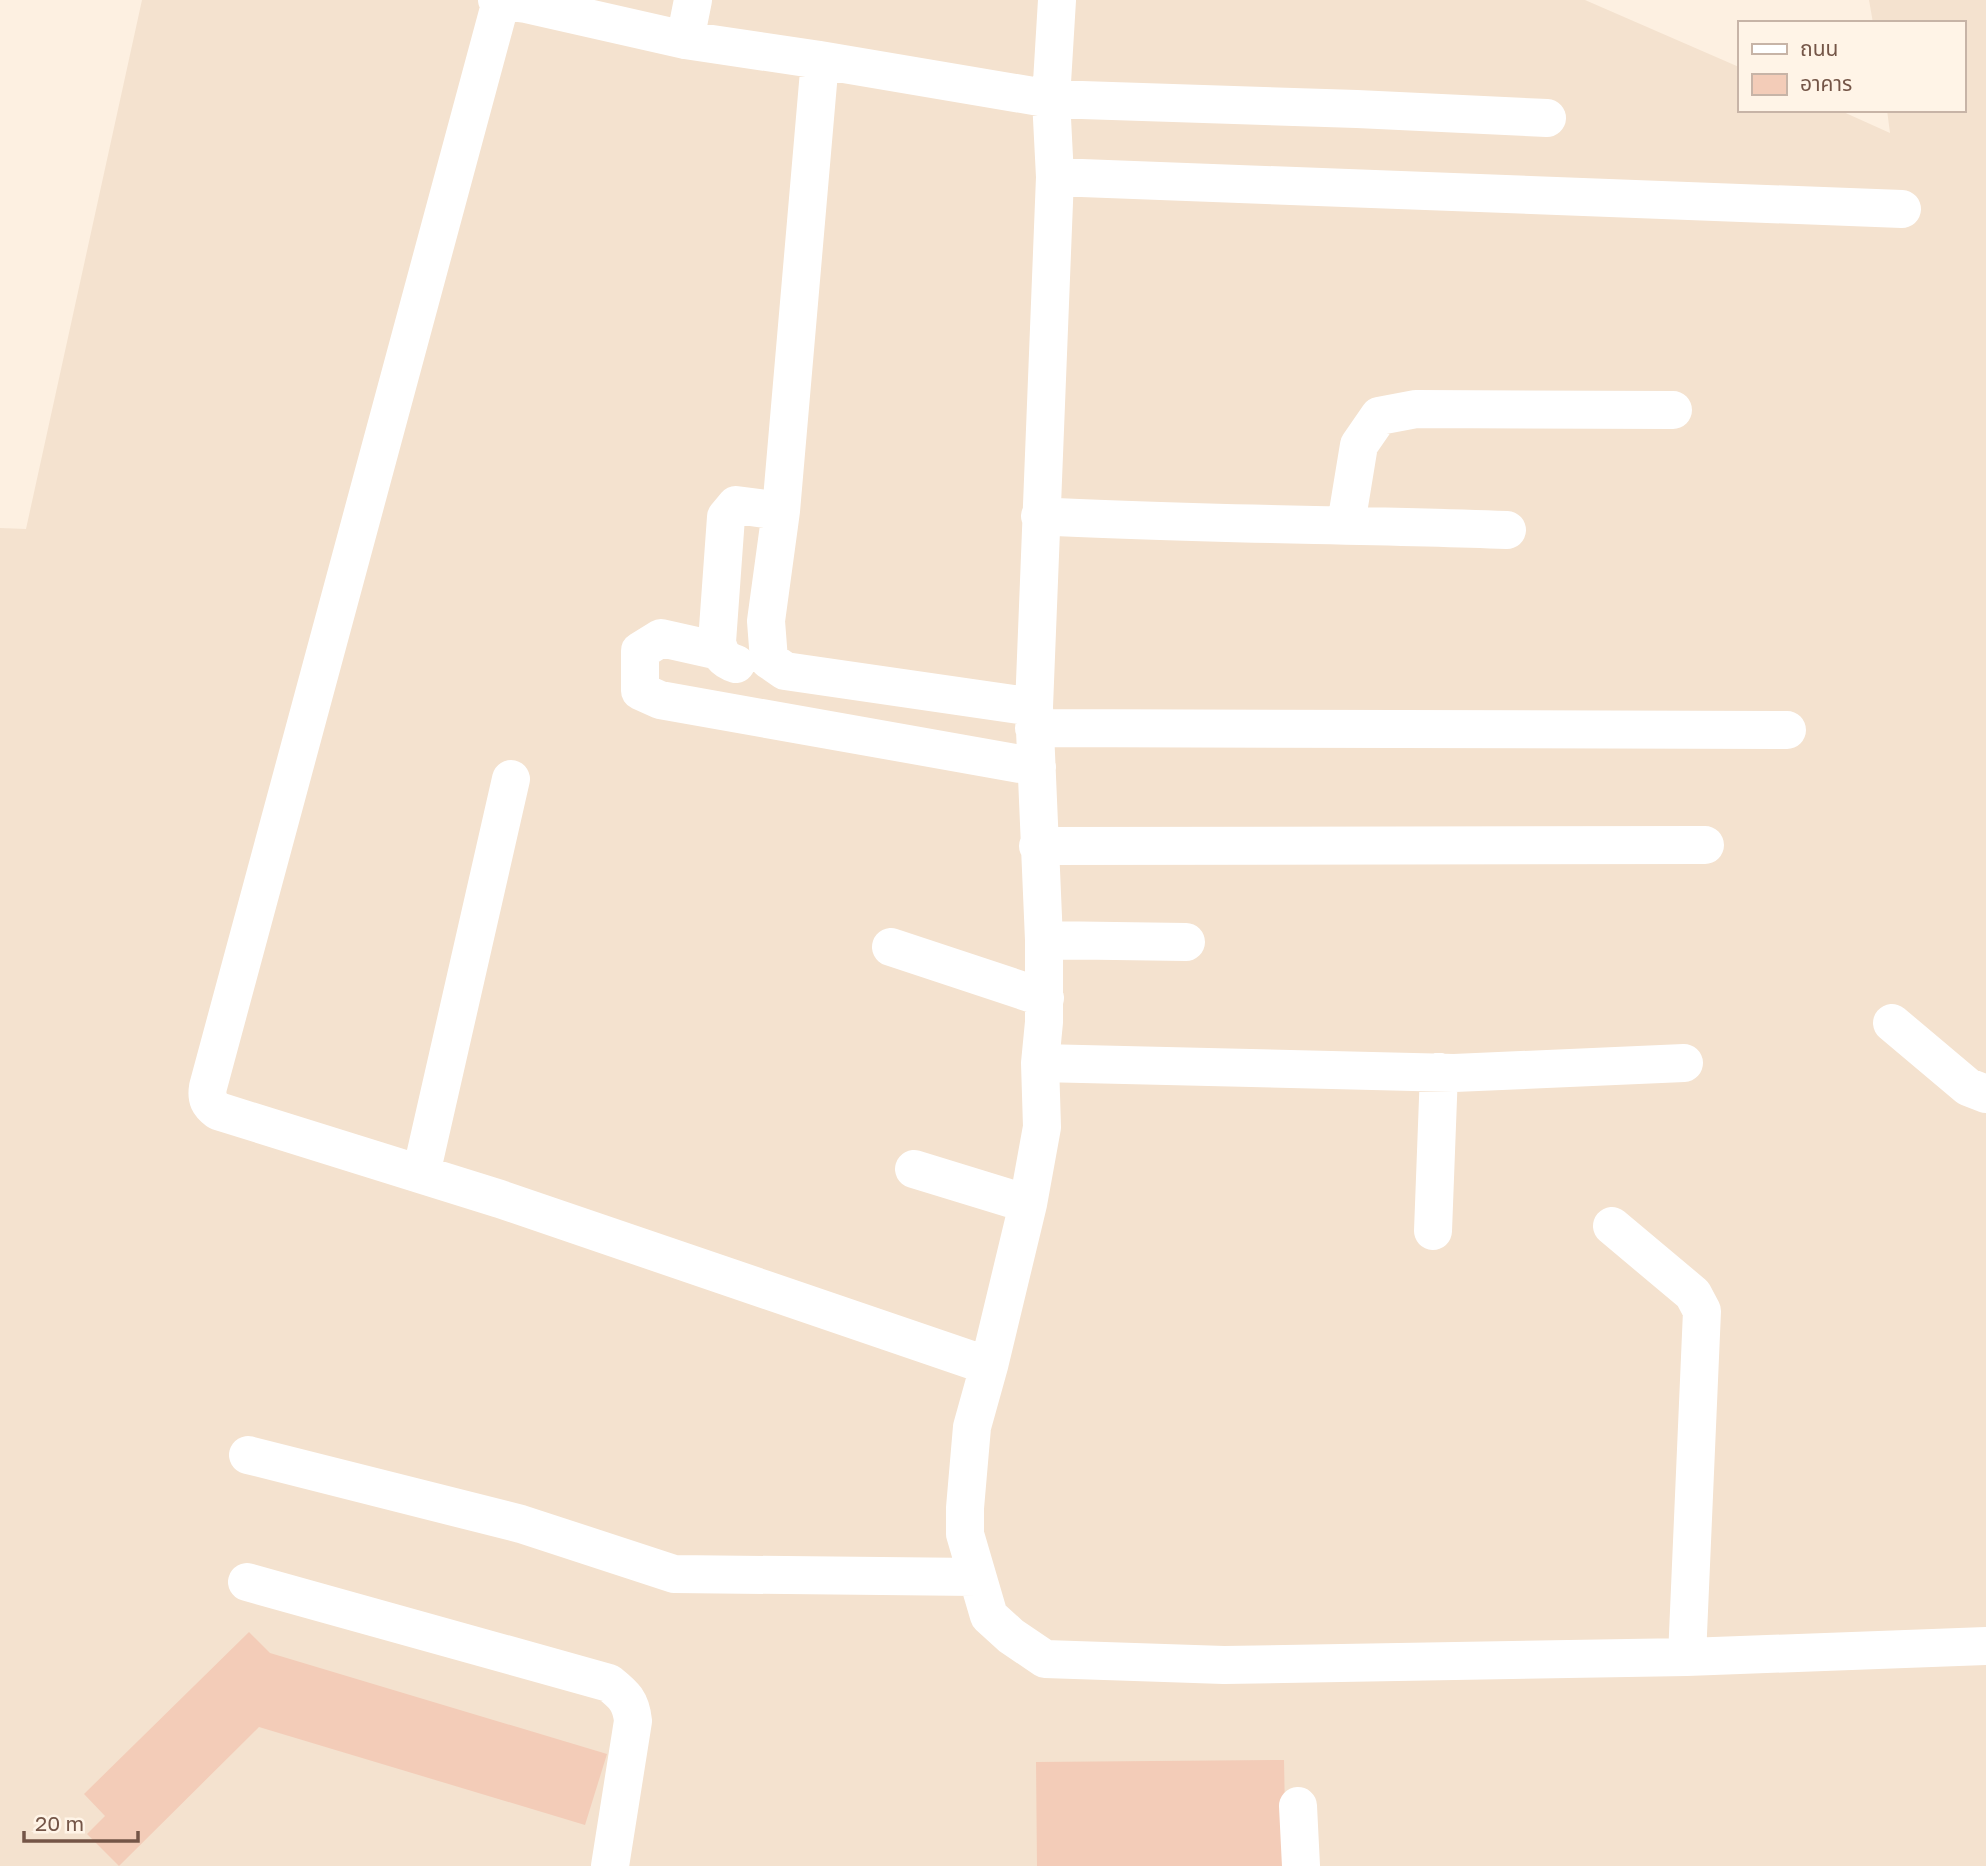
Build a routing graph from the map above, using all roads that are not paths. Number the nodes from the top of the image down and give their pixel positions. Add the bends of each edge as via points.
1 (693, 0) edge
2 (1057, 0) edge
3 (513, 1) edge
4 (685, 40) junction
5 (820, 60) junction
6 (1051, 99) junction
7 (1547, 118) dead end
8 (1055, 177) junction
9 (1902, 209) dead end
10 (1673, 410) dead end
11 (781, 511) junction
12 (1040, 516) junction
13 (1346, 524) junction
14 (1507, 530) dead end
15 (719, 651) junction
16 (785, 671) junction
17 (930, 692) junction
18 (1034, 718) junction
19 (1787, 730) dead end
20 (923, 747) junction
21 (1037, 767) junction
22 (511, 779) dead end
23 (1705, 845) dead end
24 (1038, 846) junction
25 (1044, 940) junction
26 (1186, 942) dead end
27 (891, 947) dead end
28 (1045, 998) junction
29 (1892, 1023) dead end
30 (1040, 1063) junction
31 (1684, 1063) dead end
32 (1439, 1072) junction
33 (1986, 1094) edge
34 (914, 1169) dead end
35 (421, 1174) junction
36 (1028, 1204) junction
37 (1612, 1226) dead end
38 (1433, 1231) dead end
39 (989, 1366) junction
40 (248, 1455) dead end
41 (977, 1577) junction
42 (247, 1582) dead end
43 (1986, 1646) edge
44 (1687, 1657) junction
45 (1298, 1806) dead end
46 (610, 1866) edge
47 (1301, 1866) edge

1 - 4 street
2 - 6 street
3 - 4 street
3 - 35 street via 206,1095 218,1111
4 - 5 street
5 - 6 street
5 - 11 street
6 - 7 street
6 - 8 street
8 - 9 street
8 - 12 street
10 - 13 street via 1416,409 1379,416 1359,445
11 - 15 street via 736,505 726,517
11 - 16 street via 766,621 769,660
12 - 13 street via 1164,523
12 - 18 street
13 - 14 street
15 - 16 street via 727,662
15 - 20 street via 661,638 640,651 640,691 660,700
16 - 17 street
17 - 18 street
17 - 20 street
18 - 19 street
18 - 21 street
20 - 21 street
21 - 24 street
22 - 35 street
23 - 24 street
24 - 25 street
25 - 26 street
25 - 28 street
27 - 28 street
28 - 30 street
29 - 33 street via 1968,1087
30 - 32 street
30 - 36 street via 1042,1128
31 - 32 street
32 - 38 street
34 - 36 street
35 - 39 street
36 - 39 street
37 - 44 street via 1693,1294 1702,1311
39 - 41 street via 972,1427 965,1508 965,1534
40 - 41 street via 521,1524 674,1574
41 - 44 street via 989,1616 1045,1659 1224,1665
42 - 46 street via 609,1683 626,1696 633,1721
43 - 44 street
45 - 47 street

